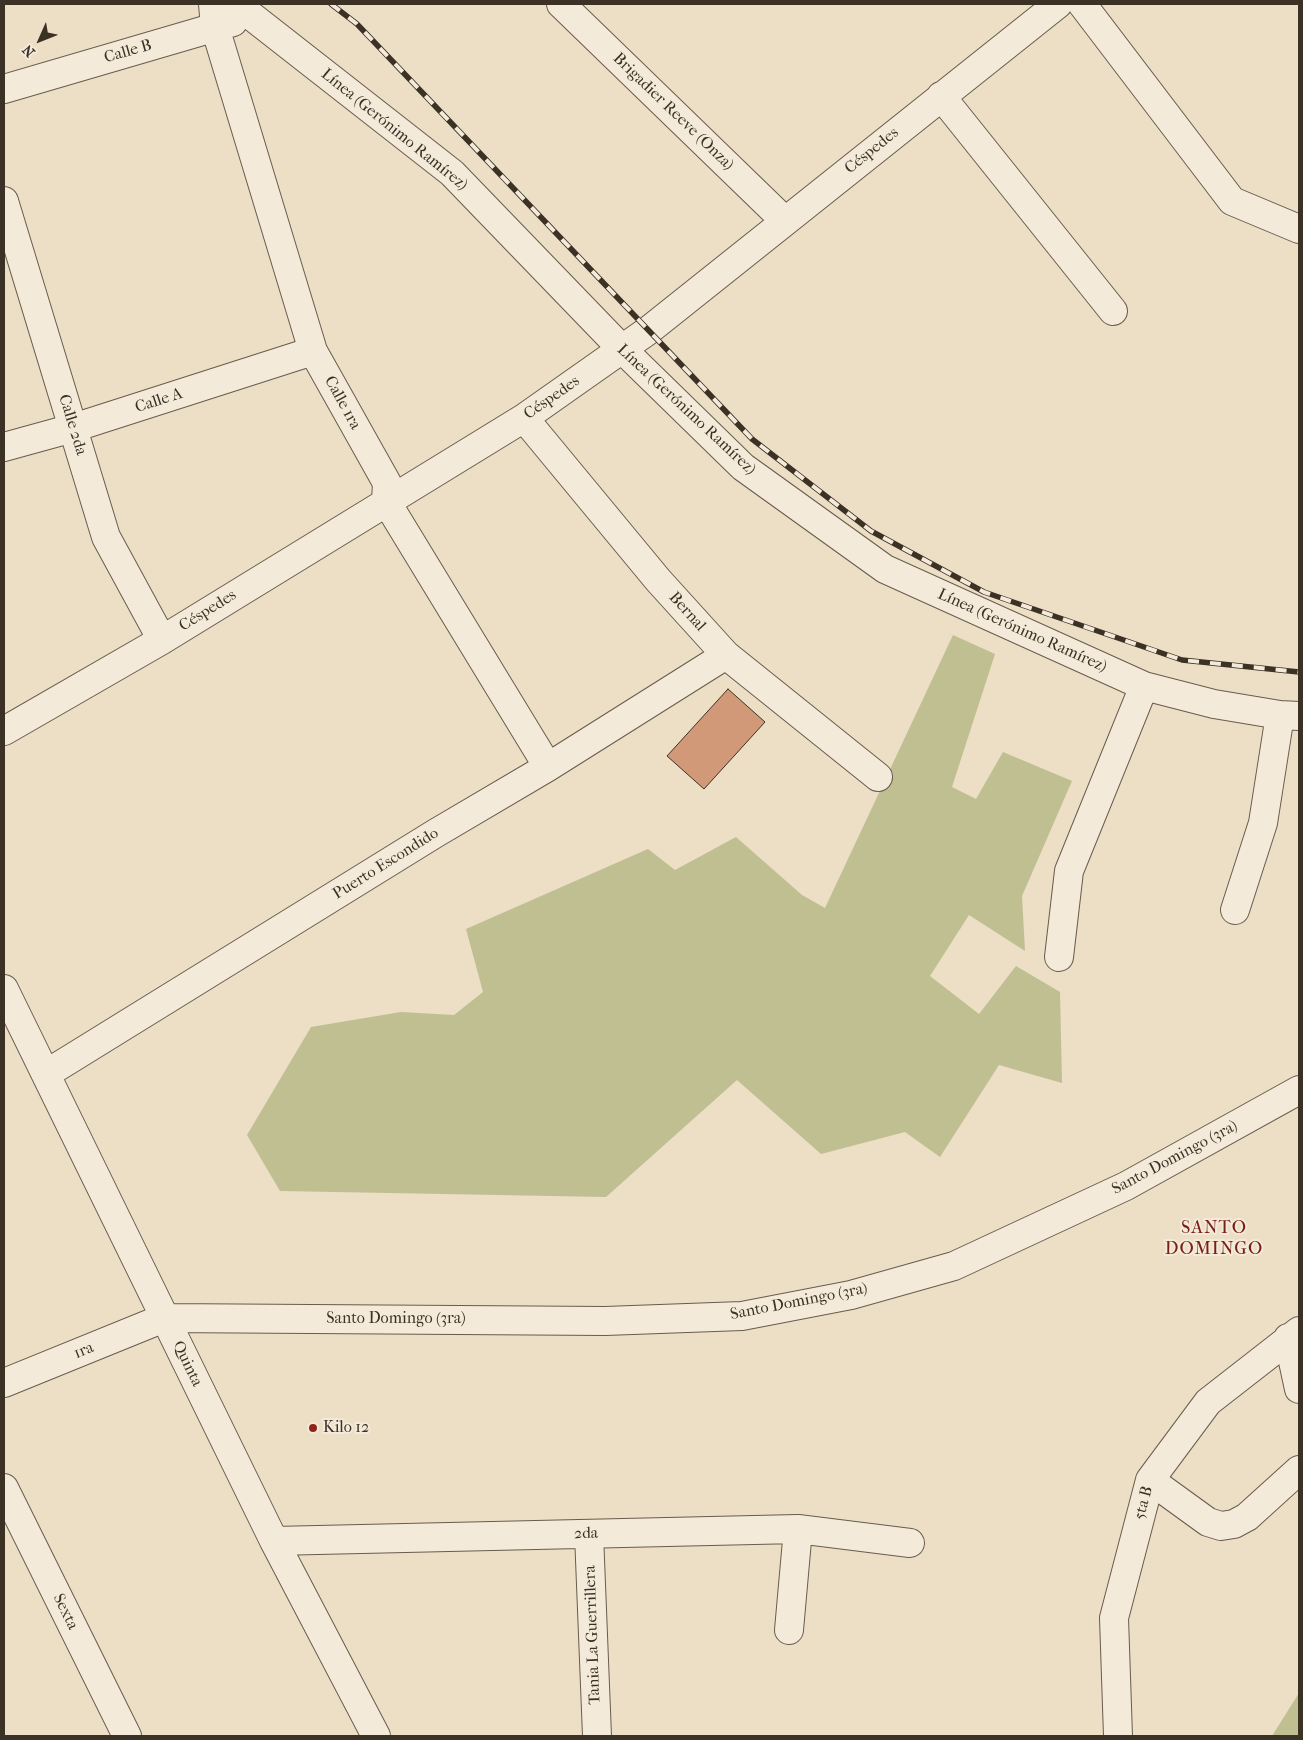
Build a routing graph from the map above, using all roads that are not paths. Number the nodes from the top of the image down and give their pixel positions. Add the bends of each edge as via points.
1 (561, 4) edge
2 (1058, 4) edge
3 (1082, 4) edge
4 (245, 10) edge
5 (214, 15) edge
6 (4, 89) edge
7 (941, 96) junction
8 (4, 201) edge
9 (785, 221) junction
10 (1299, 229) edge
11 (1113, 312) dead end
12 (620, 348) junction
13 (313, 351) junction
14 (524, 418) junction
15 (73, 428) junction
16 (4, 447) edge
17 (386, 501) junction
18 (162, 640) junction
19 (726, 655) junction
20 (1144, 686) junction
21 (1289, 716) edge
22 (4, 731) edge
23 (548, 767) junction
24 (878, 777) dead end
25 (1235, 910) dead end
26 (1059, 957) dead end
27 (4, 989) edge
28 (46, 1074) junction
29 (1299, 1090) edge
30 (164, 1318) junction
31 (1294, 1334) edge
32 (4, 1384) edge
33 (1299, 1389) edge
34 (1299, 1470) edge
35 (1150, 1480) junction
36 (4, 1488) edge
37 (798, 1529) junction
38 (589, 1534) junction
39 (274, 1541) junction
40 (910, 1543) dead end
41 (789, 1630) dead end
42 (127, 1736) edge
43 (376, 1736) edge
44 (596, 1736) edge
45 (1118, 1736) edge

1 - 9 street, Brigadier Reeve (Onza)
2 - 7 street, Céspedes
3 - 10 street via 1232,201
4 - 5 street, Calle B
4 - 12 street, Línea (Gerónimo Ramírez) via 452,173
5 - 6 street, Calle B
5 - 13 street, Calle 1ra
7 - 9 street, Céspedes
7 - 11 street
8 - 15 street, Calle 2da
9 - 12 street, Céspedes via 649,330
12 - 14 street, Céspedes
12 - 20 street, Línea (Gerónimo Ramírez) via 743,467 885,569
13 - 15 street, Calle A
13 - 17 street, Calle 1ra via 387,482
14 - 17 street, Céspedes
14 - 19 street, Bernal via 658,580
15 - 16 street, Calle A
15 - 18 street, Calle 2da via 106,537
17 - 18 street, Céspedes
17 - 23 street, Calle 1ra
18 - 22 street, Céspedes
19 - 23 street, Puerto Escondido
19 - 24 street, Bernal
20 - 21 street, Línea (Gerónimo Ramírez) via 1214,704
20 - 26 street via 1069,871
21 - 25 street via 1262,823
23 - 28 street, Puerto Escondido
27 - 28 street, Quinta
28 - 30 street, Quinta
29 - 30 street, Santo Domingo (3ra) via 1126,1186 954,1266 851,1295 742,1316 605,1321
30 - 32 street, 1ra
30 - 39 street, Quinta
31 - 33 street
31 - 35 street, 5ta B via 1208,1402
34 - 35 street via 1248,1517 1221,1526 1208,1522
35 - 45 street, 5ta B via 1114,1618
36 - 42 street, Sexta
37 - 38 street, 2da
37 - 40 street, 2da
37 - 41 street
38 - 39 street, 2da
38 - 44 street, Tania La Guerrillera
39 - 43 street, Quinta

